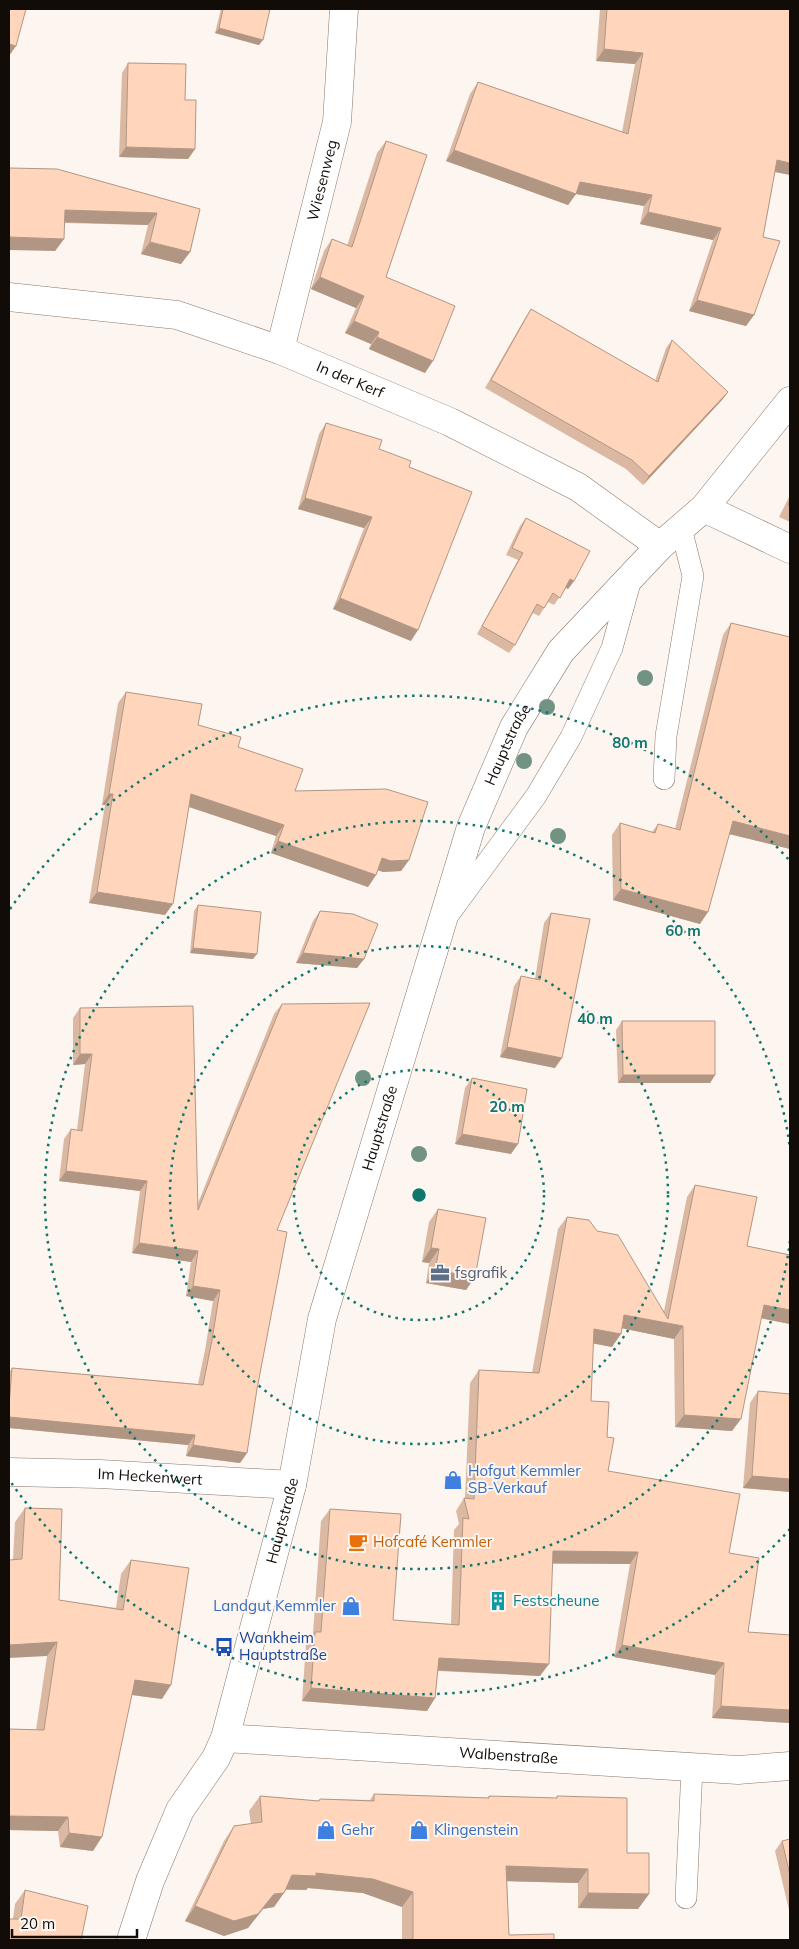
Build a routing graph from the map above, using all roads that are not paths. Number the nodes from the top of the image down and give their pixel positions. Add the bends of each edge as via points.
1 (344, 9) edge
2 (9, 297) edge
3 (280, 350) junction
4 (790, 401) edge
5 (704, 508) junction
6 (681, 528) junction
7 (660, 546) junction
8 (790, 549) edge
9 (631, 579) junction
10 (664, 779) dead end
11 (439, 929) junction
12 (9, 1472) edge
13 (292, 1485) junction
14 (225, 1738) junction
15 (790, 1766) edge
16 (692, 1768) junction
17 (686, 1898) dead end
18 (131, 1940) edge

1 - 3 street, Wiesenweg via 337,122
2 - 3 street, In der Kerf via 177,315
3 - 7 street, In der Kerf via 450,422 578,487
4 - 5 street, Hauptstraße
5 - 6 street, Hauptstraße
5 - 8 street
6 - 7 street, Hauptstraße
6 - 10 lane via 693,576 666,736
7 - 9 street, Hauptstraße
9 - 11 lane via 612,648 571,737 536,796
9 - 11 street, Hauptstraße via 561,651 514,727 471,827
11 - 13 street, Hauptstraße via 322,1319
12 - 13 street, Im Heckenwert
13 - 14 street, Hauptstraße
14 - 16 street, Walbenstraße
14 - 18 street, Hauptstraße via 216,1758 180,1810 150,1881
15 - 16 street, Walbenstraße via 738,1770
16 - 17 lane

